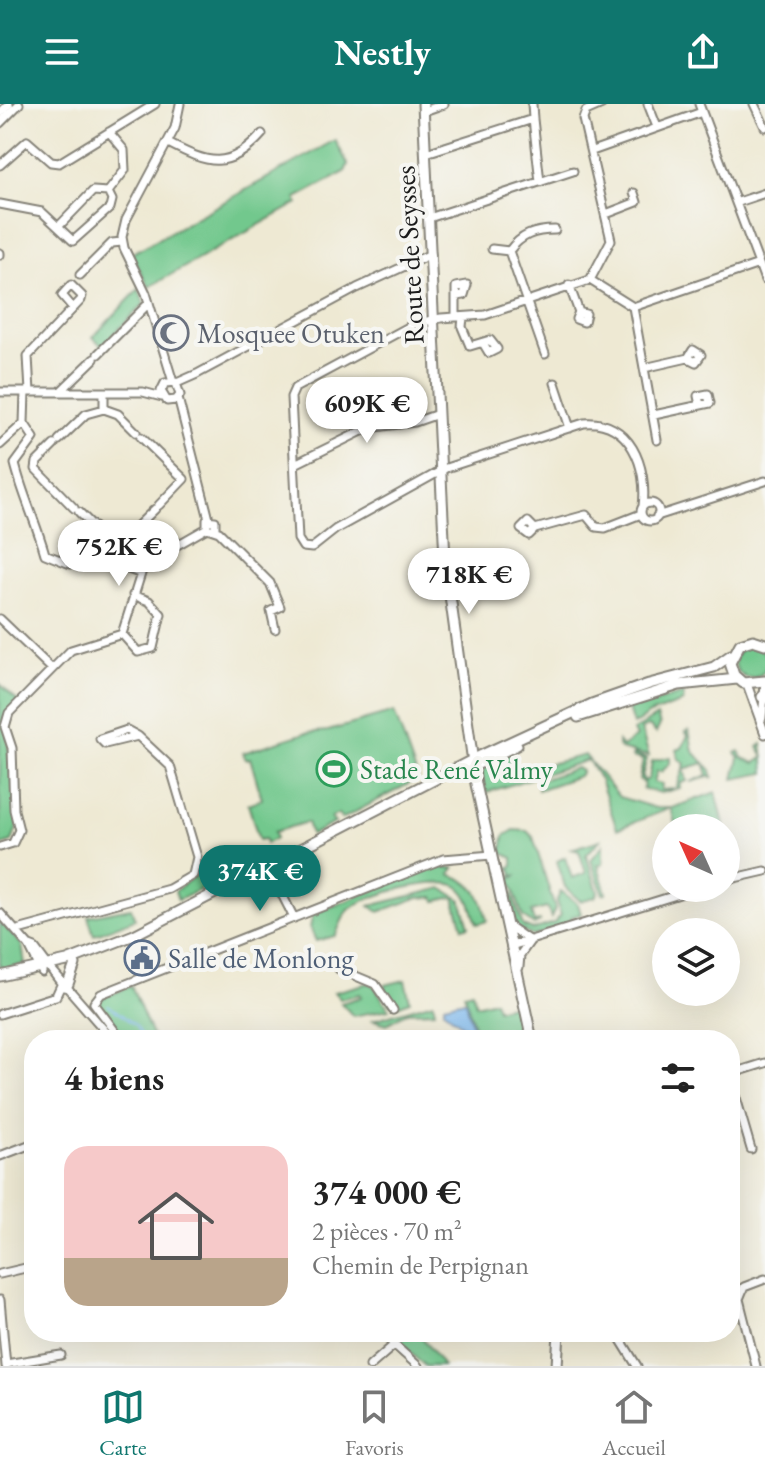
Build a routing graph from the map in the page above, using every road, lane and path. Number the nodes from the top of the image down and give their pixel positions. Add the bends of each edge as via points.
1 (9, 104) edge
2 (19, 104) edge
3 (155, 104) edge
4 (180, 104) edge
5 (444, 104) edge
6 (532, 104) edge
7 (602, 104) edge
8 (648, 104) edge
9 (754, 104) edge
10 (424, 107) edge
11 (701, 108) edge
12 (0, 113) edge
13 (533, 119) junction
14 (0, 123) edge
15 (657, 127) junction
16 (765, 127) edge
17 (109, 132) junction
18 (262, 134) dead end
19 (168, 143) junction
20 (592, 151) junction
21 (426, 153) junction
22 (0, 165) edge
23 (573, 171) dead end
24 (540, 182) junction
25 (108, 192) junction
26 (634, 193) dead end
27 (765, 193) edge
28 (738, 202) junction
29 (0, 204) edge
30 (606, 214) junction
31 (429, 218) junction
32 (59, 226) junction
33 (555, 230) dead end
34 (122, 242) junction
35 (492, 249) dead end
36 (509, 251) junction
37 (431, 254) junction
38 (759, 264) junction
39 (80, 275) dead end
40 (590, 280) junction
41 (765, 280) edge
42 (569, 285) junction
43 (456, 296) dead end
44 (526, 301) junction
45 (149, 303) junction
46 (633, 307) junction
47 (73, 308) dead end
48 (579, 312) dead end
49 (460, 317) junction
50 (434, 320) junction
51 (483, 343) dead end
52 (545, 354) dead end
53 (688, 358) dead end
54 (644, 368) junction
55 (555, 383) dead end
56 (171, 390) junction
57 (61, 391) junction
58 (0, 392) edge
59 (27, 392) junction
60 (104, 392) junction
61 (700, 405) dead end
62 (104, 409) junction
63 (438, 414) junction
64 (654, 415) junction
65 (24, 423) junction
66 (570, 428) junction
67 (657, 440) dead end
68 (0, 445) edge
69 (295, 464) junction
70 (198, 475) junction
71 (441, 476) junction
72 (184, 479) junction
73 (765, 481) edge
74 (645, 492) junction
75 (656, 509) junction
76 (642, 510) junction
77 (210, 525) junction
78 (535, 529) dead end
79 (139, 573) junction
80 (133, 595) junction
81 (0, 619) edge
82 (275, 629) dead end
83 (122, 634) junction
84 (765, 644) edge
85 (731, 655) junction
86 (52, 669) junction
87 (737, 679) junction
88 (765, 683) edge
89 (747, 684) junction
90 (764, 695) edge
91 (764, 733) edge
92 (138, 736) dead end
93 (472, 763) junction
94 (0, 847) edge
95 (492, 855) junction
96 (268, 868) junction
97 (765, 871) edge
98 (740, 877) edge
99 (654, 902) edge
100 (0, 913) edge
101 (294, 918) junction
102 (507, 925) junction
103 (18, 930) junction
104 (530, 941) junction
105 (29, 946) junction
106 (511, 946) junction
107 (332, 959) dead end
108 (75, 964) junction
109 (46, 969) junction
110 (27, 970) junction
111 (517, 973) junction
112 (0, 979) edge
113 (67, 987) junction
114 (393, 1010) dead end
115 (0, 1014) edge
116 (104, 1030) edge
117 (114, 1030) edge
118 (530, 1030) edge
119 (765, 1063) edge
120 (740, 1072) edge
121 (740, 1110) edge
122 (24, 1147) edge
123 (751, 1149) dead end
124 (0, 1156) edge
125 (24, 1268) edge
126 (0, 1274) edge
127 (765, 1279) edge
128 (740, 1297) edge
129 (0, 1300) edge
130 (740, 1303) edge
131 (391, 1342) edge
132 (558, 1342) edge
133 (622, 1342) edge
134 (394, 1345) junction
135 (61, 1355) dead end
136 (6, 1365) edge
137 (370, 1366) edge
138 (418, 1366) edge
139 (557, 1366) edge
140 (637, 1366) edge
141 (756, 1366) edge

1 - 12 street
2 - 14 street
3 - 17 street
4 - 19 street via 179,121
5 - 10 street
6 - 13 street
7 - 20 street via 584,114
8 - 15 street
9 - 16 street
10 - 21 main road, Route de Seysses
11 - 15 street
11 - 28 street
13 - 21 street
13 - 24 street
15 - 20 street
17 - 22 street via 59,163 27,141
17 - 25 street via 124,150 125,170
18 - 19 street via 250,147 214,162
19 - 34 street via 126,220
20 - 30 street
21 - 31 main road, Route de Seysses
23 - 24 street
24 - 31 street
25 - 32 street via 93,191
25 - 32 street via 110,208 80,239 69,240
26 - 30 street via 633,206
27 - 28 street
28 - 38 street
29 - 32 street via 42,212
30 - 40 street via 611,240
31 - 37 main road, Route de Seysses
33 - 36 street via 518,237
34 - 39 street via 112,243
34 - 45 street
35 - 36 street
36 - 44 street
37 - 50 main road, Route de Seysses
37 - 56 street via 347,293
38 - 41 street
38 - 46 street
40 - 42 street
40 - 46 street
42 - 44 street
42 - 48 street
43 - 49 street
44 - 49 street
44 - 52 street
45 - 56 street
45 - 57 street
46 - 54 street
47 - 59 street via 28,356
49 - 50 street
49 - 51 street via 466,342
50 - 63 main road, Route de Seysses
50 - 69 street via 405,328 295,388
53 - 54 street
54 - 64 street
55 - 66 street
56 - 60 street
56 - 70 street
57 - 59 street
57 - 60 street
58 - 59 street
59 - 65 street
60 - 62 street
61 - 64 street
62 - 72 street via 118,414
62 - 72 street via 88,413 37,462 36,469 111,544 117,546
63 - 69 street via 368,428
63 - 71 main road, Route de Seysses
64 - 67 street
65 - 68 street
65 - 79 street via 34,438 15,464 48,557 70,564 101,543 126,568
66 - 71 street
66 - 74 street via 596,422 616,428 634,450
69 - 71 street via 298,539 307,548 425,480
70 - 72 street
70 - 77 street
71 - 93 main road, Route de Seysses via 445,559
73 - 75 street
74 - 75 street
74 - 76 street
75 - 76 street
75 - 76 street via 649,521
76 - 78 street via 605,528 596,527 586,515
77 - 79 street via 149,560
77 - 82 street via 270,583 280,607 271,611
79 - 80 street
80 - 83 street
80 - 83 street via 149,601 161,618 153,648 140,652
81 - 86 street
83 - 86 street via 76,647
84 - 85 main road via 744,641
85 - 87 main road
85 - 93 main road via 714,667 592,704
86 - 94 street via 6,718 19,830 13,843
87 - 89 main road
87 - 93 main road via 689,683 605,707
88 - 89 main road
88 - 90 street
89 - 91 street
90 - 91 street
92 - 103 street via 170,766 197,857 193,875 169,889
93 - 95 main road, Route de Seysses
93 - 96 main road
95 - 101 street via 443,859
95 - 102 main road, Route de Seysses
96 - 101 street
96 - 108 main road via 131,942
96 - 109 main road via 134,935
97 - 98 street
99 - 104 street
100 - 103 street
101 - 117 street via 101,994 94,1003
102 - 104 street
102 - 106 main road, Route de Seysses
103 - 105 street
104 - 106 street
104 - 111 street
105 - 109 street
105 - 110 street
106 - 111 main road, Route de Seysses
107 - 114 street via 339,969 375,984
108 - 109 main road
108 - 113 main road
109 - 110 main road
109 - 112 main road
109 - 113 street
110 - 112 main road
111 - 118 main road, Route de Seysses
113 - 115 street via 56,996
113 - 116 street
119 - 120 street
121 - 123 street
122 - 124 street
125 - 126 street
127 - 128 street via 744,1287
129 - 136 street
130 - 141 street
131 - 134 street
132 - 139 main road
133 - 140 street
134 - 137 street
134 - 138 street
135 - 136 street

